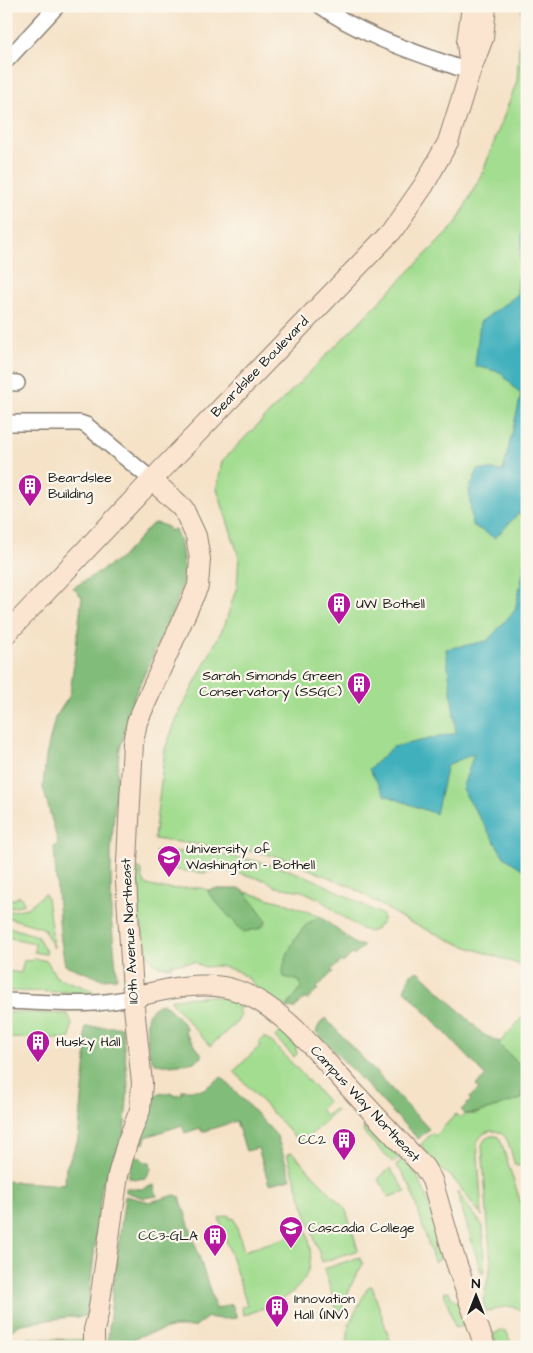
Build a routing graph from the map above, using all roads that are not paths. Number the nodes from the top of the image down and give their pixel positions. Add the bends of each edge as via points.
1 (57, 6) edge
2 (321, 6) edge
3 (472, 6) edge
4 (486, 6) edge
5 (6, 61) edge
6 (470, 72) junction
7 (6, 422) edge
8 (152, 480) junction
9 (6, 634) edge
10 (133, 997) junction
11 (6, 1001) edge
12 (94, 1347) edge
13 (485, 1347) edge

1 - 5 street
2 - 6 street via 336,18 401,47
3 - 6 street, Beardslee Boulevard via 467,42
4 - 6 street, Beardslee Boulevard via 483,38
6 - 8 street, Beardslee Boulevard via 448,142 424,185 392,231
7 - 8 street via 80,422
8 - 9 street, Beardslee Boulevard
8 - 10 street, 110th Avenue Northeast via 183,508 196,536 200,559 198,586 138,722 133,743 126,880
10 - 11 street via 89,1003
10 - 12 street, 110th Avenue Northeast via 142,1083 140,1110 118,1175
10 - 13 street, Campus Way Northeast via 166,989 222,987 251,998 296,1029 424,1167 432,1180

